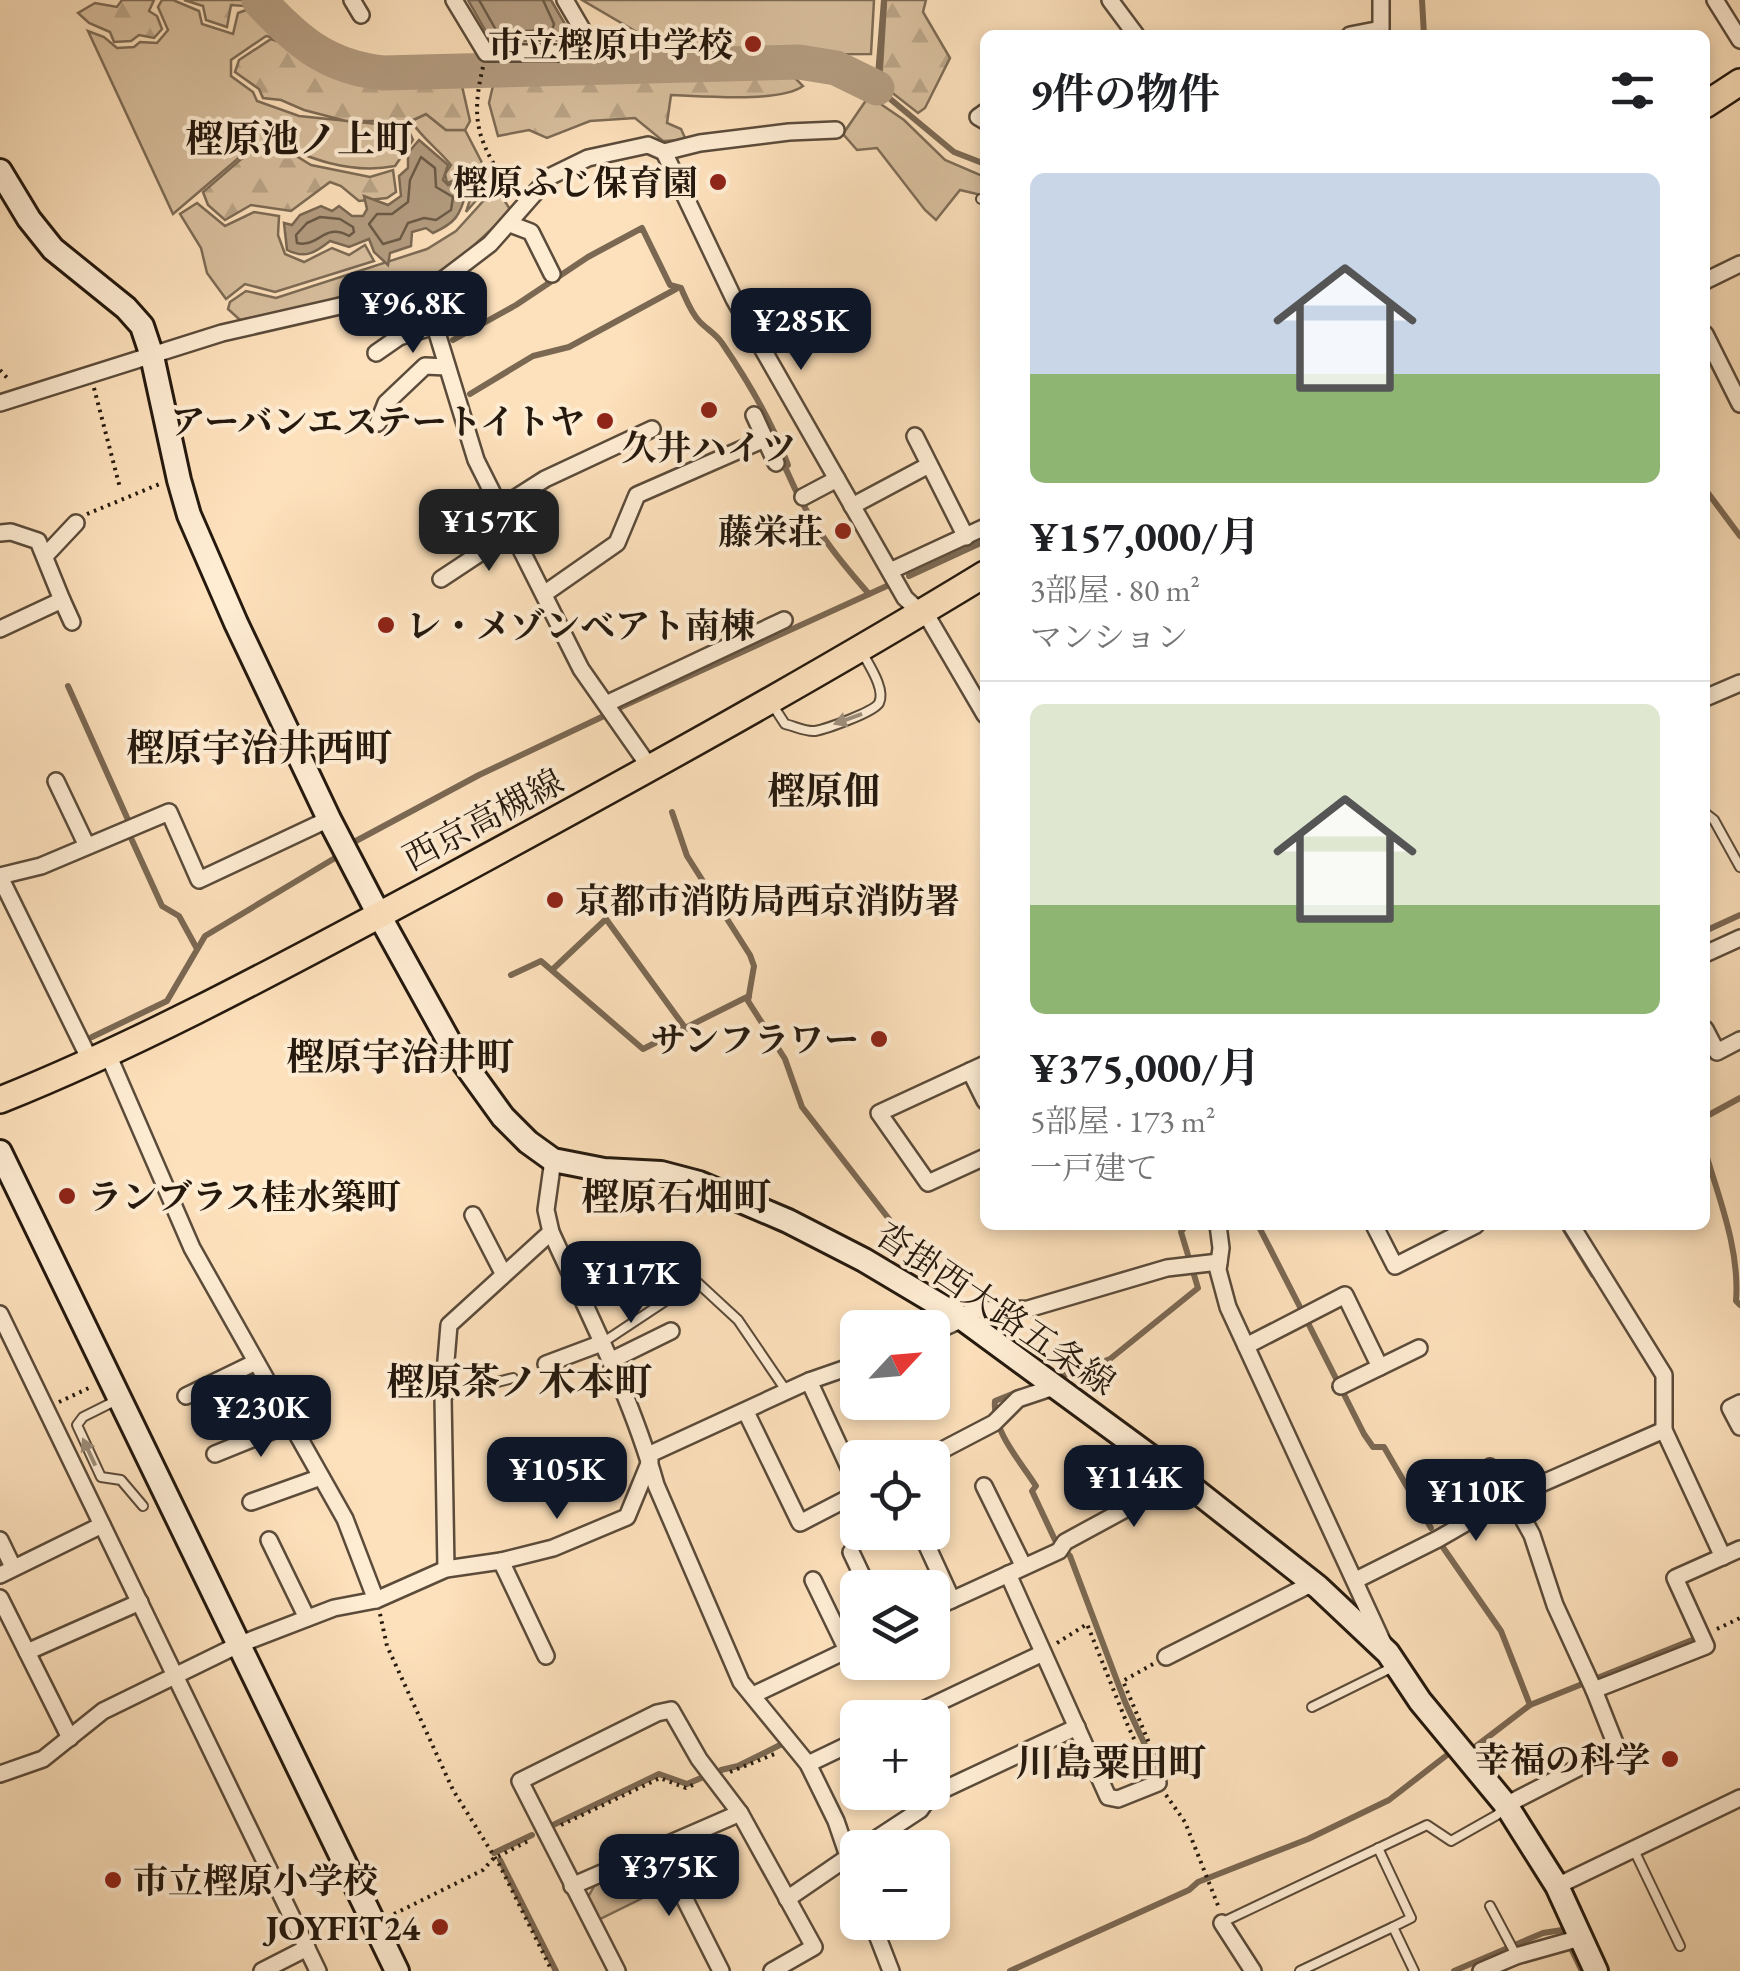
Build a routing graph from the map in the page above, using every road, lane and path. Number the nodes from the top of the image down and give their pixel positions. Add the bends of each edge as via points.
1 (352, 0) edge
2 (454, 0) edge
3 (564, 0) edge
4 (1110, 0) edge
5 (1381, 0) edge
6 (1716, 0) edge
7 (360, 15) dead end
8 (1132, 30) edge
9 (1381, 30) edge
10 (1740, 40) edge
11 (484, 62) dead end
12 (1740, 82) edge
13 (1710, 102) edge
14 (836, 130) dead end
15 (664, 152) junction
16 (0, 170) edge
17 (520, 206) junction
18 (510, 224) junction
19 (1740, 264) edge
20 (552, 274) dead end
21 (1710, 279) edge
22 (423, 288) junction
23 (434, 326) junction
24 (1710, 344) edge
25 (376, 354) dead end
26 (152, 356) junction
27 (447, 368) junction
28 (90, 374) junction
29 (0, 403) edge
30 (1740, 404) edge
31 (754, 415) dead end
32 (378, 423) dead end
33 (652, 429) dead end
34 (915, 436) dead end
35 (764, 439) junction
36 (776, 462) dead end
37 (929, 465) junction
38 (178, 477) junction
39 (837, 480) junction
40 (120, 488) dead end
41 (803, 497) dead end
42 (852, 506) junction
43 (501, 507) junction
44 (76, 523) joint
45 (980, 530) edge
46 (512, 532) junction
47 (0, 533) edge
48 (966, 536) junction
49 (45, 556) junction
50 (890, 571) junction
51 (980, 577) edge
52 (441, 580) dead end
53 (544, 594) junction
54 (62, 600) junction
55 (920, 613) junction
56 (784, 620) dead end
57 (72, 622) dead end
58 (0, 628) edge
59 (860, 648) junction
60 (1740, 684) edge
61 (1710, 696) edge
62 (770, 700) junction
63 (606, 704) junction
64 (980, 706) edge
65 (651, 769) junction
66 (56, 781) dead end
67 (1710, 818) edge
68 (328, 819) junction
69 (87, 846) junction
70 (1740, 867) edge
71 (0, 877) edge
72 (380, 916) junction
73 (1740, 938) edge
74 (1710, 952) edge
75 (1740, 1040) edge
76 (1711, 1055) edge
77 (98, 1056) junction
78 (978, 1068) edge
79 (0, 1100) edge
80 (0, 1152) edge
81 (980, 1159) edge
82 (553, 1160) junction
83 (473, 1214) dead end
84 (1218, 1230) edge
85 (1377, 1230) edge
86 (1466, 1230) edge
87 (1574, 1230) edge
88 (551, 1232) junction
89 (1219, 1262) junction
90 (503, 1274) junction
91 (0, 1314) edge
92 (962, 1319) junction
93 (950, 1324) edge
94 (671, 1331) dead end
95 (602, 1343) junction
96 (1246, 1346) junction
97 (1420, 1348) dead end
98 (610, 1361) junction
99 (256, 1362) junction
100 (546, 1364) dead end
101 (1380, 1367) junction
102 (840, 1371) edge
103 (513, 1378) dead end
104 (809, 1382) junction
105 (96, 1385) dead end
106 (1057, 1386) junction
107 (1341, 1386) dead end
108 (787, 1392) junction
109 (186, 1396) dead end
110 (442, 1396) junction
111 (120, 1399) junction
112 (1740, 1403) edge
113 (46, 1408) junction
114 (746, 1412) junction
115 (290, 1424) junction
116 (1740, 1428) edge
117 (1664, 1430) junction
118 (950, 1446) edge
119 (840, 1450) edge
120 (215, 1454) dead end
121 (649, 1458) junction
122 (1490, 1467) dead end
123 (321, 1477) junction
124 (1181, 1478) junction
125 (984, 1486) dead end
126 (1508, 1498) junction
127 (840, 1500) edge
128 (251, 1502) dead end
129 (142, 1506) dead end
130 (102, 1525) junction
131 (0, 1540) edge
132 (269, 1540) dead end
133 (1740, 1549) edge
134 (929, 1550) edge
135 (851, 1552) dead end
136 (1723, 1557) junction
137 (501, 1561) junction
138 (446, 1569) junction
139 (860, 1570) edge
140 (1015, 1570) junction
141 (6, 1571) edge
142 (813, 1580) dead end
143 (1356, 1580) junction
144 (1313, 1584) junction
145 (0, 1598) edge
146 (376, 1600) junction
147 (952, 1600) joint
148 (140, 1602) junction
149 (307, 1618) junction
150 (1740, 1618) edge
151 (840, 1627) edge
152 (1702, 1636) junction
153 (238, 1645) junction
154 (27, 1652) junction
155 (1043, 1652) junction
156 (840, 1654) edge
157 (546, 1656) dead end
158 (1166, 1657) joint
159 (1392, 1659) junction
160 (178, 1676) junction
161 (1591, 1683) junction
162 (753, 1695) junction
163 (943, 1700) edge
164 (1133, 1707) junction
165 (1312, 1707) dead end
166 (1122, 1712) junction
167 (1076, 1727) junction
168 (70, 1738) junction
169 (794, 1745) junction
170 (840, 1749) edge
171 (808, 1764) junction
172 (1, 1770) edge
173 (712, 1776) junction
174 (1158, 1779) junction
175 (1740, 1799) edge
176 (1506, 1805) junction
177 (740, 1813) junction
178 (842, 1830) edge
179 (889, 1830) edge
180 (544, 1833) junction
181 (658, 1846) junction
182 (1378, 1848) junction
183 (1633, 1848) junction
184 (493, 1858) junction
185 (840, 1862) edge
186 (572, 1886) junction
187 (1557, 1886) junction
188 (787, 1899) junction
189 (1490, 1906) dead end
190 (390, 1916) dead end
191 (1224, 1922) junction
192 (1393, 1926) junction
193 (1580, 1938) junction
194 (877, 1940) edge
195 (1680, 1946) dead end
196 (307, 1948) junction
197 (1512, 1949) junction
198 (885, 1969) edge
199 (262, 1971) edge
200 (318, 1971) edge
201 (397, 1971) edge
202 (552, 1971) edge
203 (616, 1971) edge
204 (721, 1971) edge
205 (772, 1971) edge
206 (1253, 1971) edge
207 (1300, 1971) edge
208 (1414, 1971) edge
209 (1482, 1971) edge
210 (1596, 1971) edge

1 - 7 street
2 - 3 street via 486,53 596,53
4 - 8 street
5 - 9 street
6 - 10 street
11 - 17 path via 476,122
12 - 13 main road
14 - 15 street
15 - 17 street via 648,145 588,158 549,176
15 - 39 street via 734,299
16 - 26 main road, 沓掛西大路五条線 via 53,250 142,326
17 - 18 street
18 - 20 street via 531,232
18 - 22 street via 444,280
19 - 21 street
22 - 23 street
22 - 26 street via 222,332
23 - 25 street via 399,337
23 - 27 street
24 - 30 street
26 - 28 street
26 - 38 main road, 沓掛西大路五条線
27 - 32 street via 425,366 386,403
27 - 43 street via 476,460
28 - 29 street
28 - 40 path
31 - 35 street
33 - 43 street
34 - 37 street
35 - 36 street
35 - 53 street via 637,495 617,543
37 - 42 street
37 - 48 street
38 - 44 path
38 - 68 main road, 沓掛西大路五条線 via 236,623
39 - 41 street
39 - 42 street
42 - 50 street
43 - 46 street
44 - 49 street
45 - 48 street
46 - 52 street
46 - 53 street
47 - 49 street via 38,542
48 - 50 street
49 - 54 street
50 - 55 street
51 - 55 main road, 西京高槻線
53 - 63 street
54 - 57 street
54 - 58 street
55 - 59 main road, 西京高槻線
55 - 64 street
56 - 63 street
59 - 62 main road, 西京高槻線
59 -> 62 lane via 880,698 868,712 812,732 784,724
60 - 61 street
62 - 65 main road, 西京高槻線
63 - 65 street
65 - 72 main road, 西京高槻線
66 - 69 street
67 - 70 lane
68 - 69 street via 198,880 169,812
68 - 72 main road, 沓掛西大路五条線
69 - 71 street
71 - 77 street
72 - 77 main road, 西京高槻線
72 - 82 main road, 沓掛西大路五条線 via 476,1082 515,1129
73 - 74 street
75 - 76 street
77 - 79 main road, 西京高槻線
77 - 99 street
78 - 81 street via 880,1113 928,1183
80 - 111 main road
82 - 88 street via 546,1210
82 - 92 main road, 沓掛西大路五条線 via 699,1183 788,1220
83 - 90 street
84 - 89 street
85 - 86 street via 1395,1266
87 - 117 street via 1664,1375
88 - 90 street
88 - 95 street
89 - 92 street via 1168,1268 1028,1309 972,1310
89 - 96 street via 1228,1307
90 - 110 street via 449,1325
91 - 113 street
92 - 93 street
92 - 106 main road, 沓掛西大路五条線
94 - 98 street
95 - 98 street
95 - 100 street
95 - 108 lane via 698,1283 738,1320
96 - 101 street via 1345,1294
96 - 143 street
97 - 101 street
98 - 121 street
99 - 109 street
99 - 115 street
101 - 107 street
102 - 104 street
103 - 110 lane
104 - 108 street
104 - 119 street
105 - 113 path
106 - 118 street via 1018,1399 997,1420
106 - 124 main road, 沓掛西大路五条線
108 - 114 street
110 - 138 street
129 -> 111 lane via 121,1480 101,1476 77,1425
111 - 153 main road
112 - 116 street via 1730,1408
113 - 130 street
114 - 121 street
114 - 127 street via 800,1523
115 - 120 street
115 - 123 street
117 - 126 street
117 - 136 street
121 - 137 street via 628,1517
121 - 162 street via 741,1682
122 - 126 street
123 - 128 street
123 - 146 street
124 - 140 street
124 - 144 main road, 沓掛西大路五条線
125 - 140 street
126 - 143 street
126 - 161 street via 1532,1535 1554,1606
130 - 141 street
130 - 148 street
131 - 141 street
132 - 149 street
133 - 136 street
134 - 147 street
135 - 139 street
136 - 152 street via 1675,1578
137 - 138 street
137 - 157 street
138 - 146 street
140 - 147 street
140 - 155 street
142 - 151 street
143 - 159 street
144 - 158 street
144 - 159 main road, 沓掛西大路五条線
145 - 154 street
146 - 149 street
146 - 184 path via 387,1646 453,1790
148 - 154 street
148 - 160 street
149 - 153 street
150 - 152 path
152 - 161 street via 1706,1646
153 - 160 street
153 - 201 main road
154 - 168 street
155 - 163 street
155 - 166 path via 1087,1624
155 - 167 street
156 - 162 street
158 - 164 path via 1123,1681
159 - 165 lane
159 - 176 main road, 沓掛西大路五条線
160 - 168 street via 104,1711
160 - 196 street
161 - 176 street via 1617,1748
162 - 169 street
164 - 166 path
164 - 174 path
166 - 174 path
167 - 174 street via 1108,1797 1118,1799
167 - 179 street via 930,1796
168 - 172 street via 43,1760
169 - 171 street
169 - 173 path
170 - 171 street
171 - 178 street
173 - 177 street
173 - 180 path via 686,1788 660,1778
173 - 180 street via 671,1710 657,1714 520,1781
174 - 191 path via 1186,1822
175 - 183 street
176 - 182 lane via 1451,1840 1427,1825
176 - 187 main road, 沓掛西大路五条線
177 - 181 street
177 - 188 street
180 - 184 path
180 - 186 street
181 - 186 street
181 - 204 street
182 - 191 lane
182 - 192 lane via 1410,1918
183 - 187 street
183 - 195 lane
184 - 190 path via 483,1870
184 - 202 path
185 - 188 street
186 - 203 street
187 - 193 main road, 沓掛西大路五条線
188 - 205 street via 814,1947
189 - 197 lane
191 - 206 street
192 - 207 lane
192 - 208 lane
193 - 197 street
193 - 210 main road, 沓掛西大路五条線
194 - 198 street
196 - 199 street
196 - 200 street
197 - 209 street

